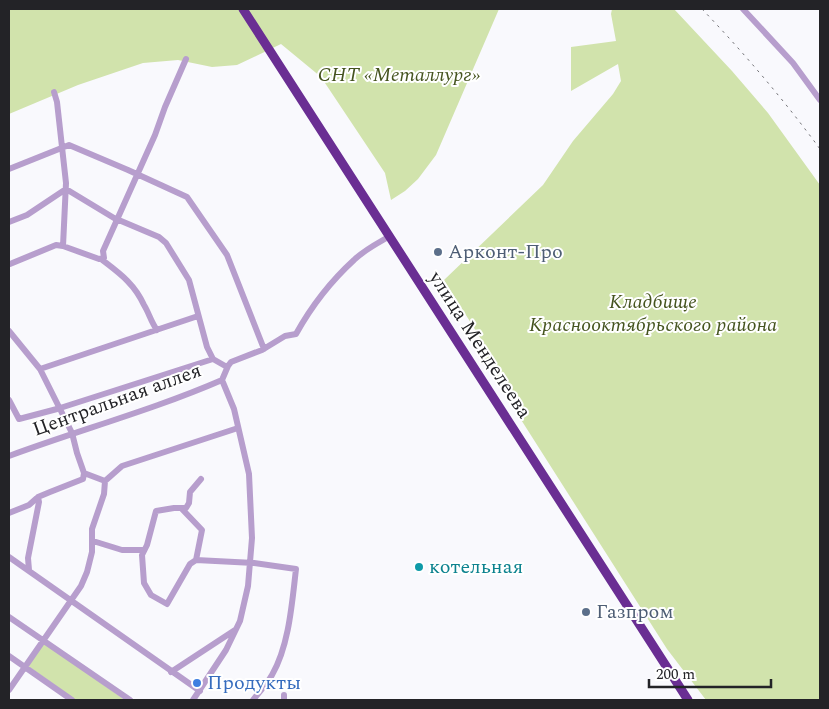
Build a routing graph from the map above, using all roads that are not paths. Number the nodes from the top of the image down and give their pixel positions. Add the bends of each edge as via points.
1 (243, 9) edge
2 (248, 9) edge
3 (743, 9) edge
4 (186, 59) dead end
5 (54, 92) dead end
6 (820, 100) edge
7 (62, 148) junction
8 (9, 169) edge
9 (138, 174) junction
10 (66, 190) junction
11 (117, 219) junction
12 (9, 222) edge
13 (390, 236) junction
14 (63, 246) junction
15 (101, 259) junction
16 (10, 264) edge
17 (198, 316) junction
18 (156, 330) junction
19 (9, 331) edge
20 (264, 349) junction
21 (213, 359) junction
22 (227, 367) junction
23 (40, 369) junction
24 (222, 380) junction
25 (9, 400) edge
26 (59, 408) junction
27 (238, 428) junction
28 (72, 434) junction
29 (9, 456) edge
30 (84, 473) junction
31 (201, 478) dead end
32 (106, 481) junction
33 (38, 497) junction
34 (181, 508) junction
35 (9, 513) edge
36 (93, 542) junction
37 (144, 550) junction
38 (9, 557) edge
39 (196, 560) junction
40 (249, 564) junction
41 (29, 570) junction
42 (71, 602) junction
43 (9, 617) edge
44 (236, 629) junction
45 (43, 641) junction
46 (9, 656) edge
47 (24, 667) junction
48 (171, 672) junction
49 (9, 690) edge
50 (200, 691) junction
51 (72, 700) edge
52 (130, 700) edge
53 (193, 700) edge
54 (253, 700) edge
55 (688, 700) edge
56 (692, 700) edge

1 - 13 highway, улица Менделеева
2 - 56 highway, улица Менделеева
3 - 6 street via 793,63
4 - 9 street
5 - 7 street
7 - 8 street
7 - 9 street via 70,145
7 - 10 street
9 - 11 street
9 - 20 street via 187,198 227,255
10 - 11 street
10 - 12 street
10 - 14 street
11 - 15 street
11 - 17 street via 166,243 189,280
13 - 20 street, Центральная аллея via 354,259 304,318 296,334 285,336
13 - 55 highway, улица Менделеева
14 - 15 street
14 - 16 street via 56,245
15 - 18 street via 128,279
17 - 18 street
17 - 21 street
18 - 23 street
19 - 23 street
20 - 22 street, Центральная аллея
21 - 22 street, Центральная аллея
21 - 26 street, Центральная аллея
22 - 24 street, Центральная аллея
23 - 26 street
24 - 27 street
24 - 28 street, Центральная аллея
25 - 26 street, Центральная аллея via 19,419
26 - 28 street
27 - 32 street via 122,466
27 - 40 street via 249,474 252,518
28 - 29 street, Центральная аллея
28 - 30 street
30 - 32 street
30 - 33 street via 83,480
31 - 34 street via 190,492 186,508
32 - 36 street via 92,529
33 - 35 street via 29,505
33 - 41 street
34 - 37 street via 156,511
34 - 39 street via 202,530
36 - 37 street via 122,550
36 - 42 street via 87,572
37 - 39 street via 144,583 151,595 167,604 190,564
38 - 41 street
39 - 40 street
40 - 44 street via 248,586
40 - 54 street via 296,569 279,661
41 - 42 street
42 - 45 street
42 - 48 street
43 - 45 street
44 - 48 street
44 - 50 street
45 - 47 street
45 - 52 street
46 - 47 street
47 - 49 street
47 - 51 street
48 - 50 street
50 - 53 street

